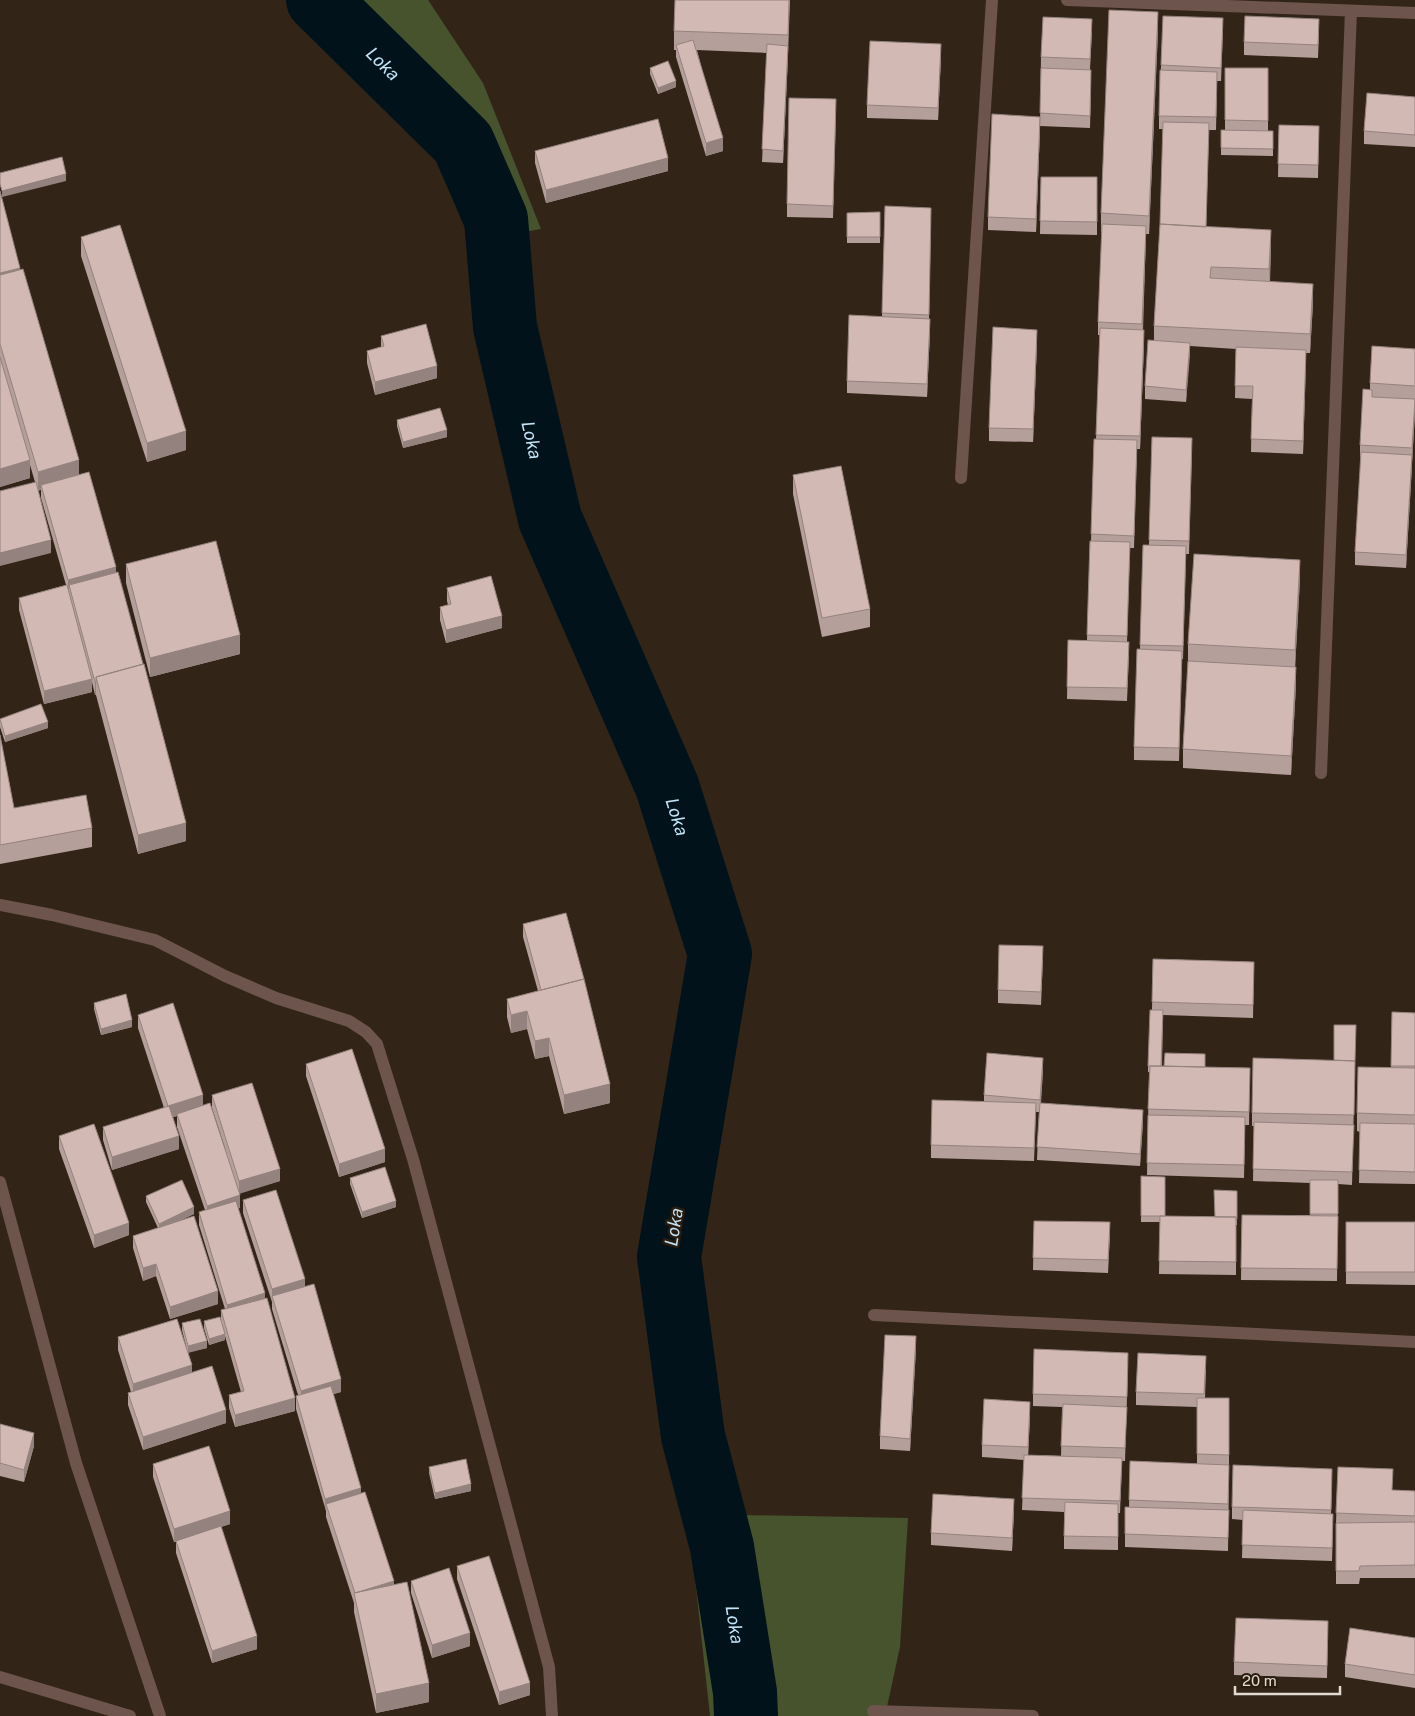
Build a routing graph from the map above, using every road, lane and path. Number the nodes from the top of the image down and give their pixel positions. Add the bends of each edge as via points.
1 (992, 0) edge
2 (1067, 0) edge
3 (1351, 11) junction
4 (1415, 13) edge
5 (961, 478) dead end
6 (1321, 774) dead end
7 (0, 905) edge
8 (0, 1182) edge
9 (874, 1315) dead end
10 (1415, 1342) edge
11 (0, 1676) edge
12 (873, 1711) dead end
13 (130, 1716) edge
14 (160, 1716) edge
15 (552, 1716) edge
16 (1033, 1716) edge

1 - 5 street
2 - 3 street
3 - 4 street
3 - 6 street
7 - 15 street via 155,940 276,998 349,1021 377,1044 413,1159 549,1667
8 - 14 street via 76,1463
9 - 10 street
11 - 13 street
12 - 16 street

